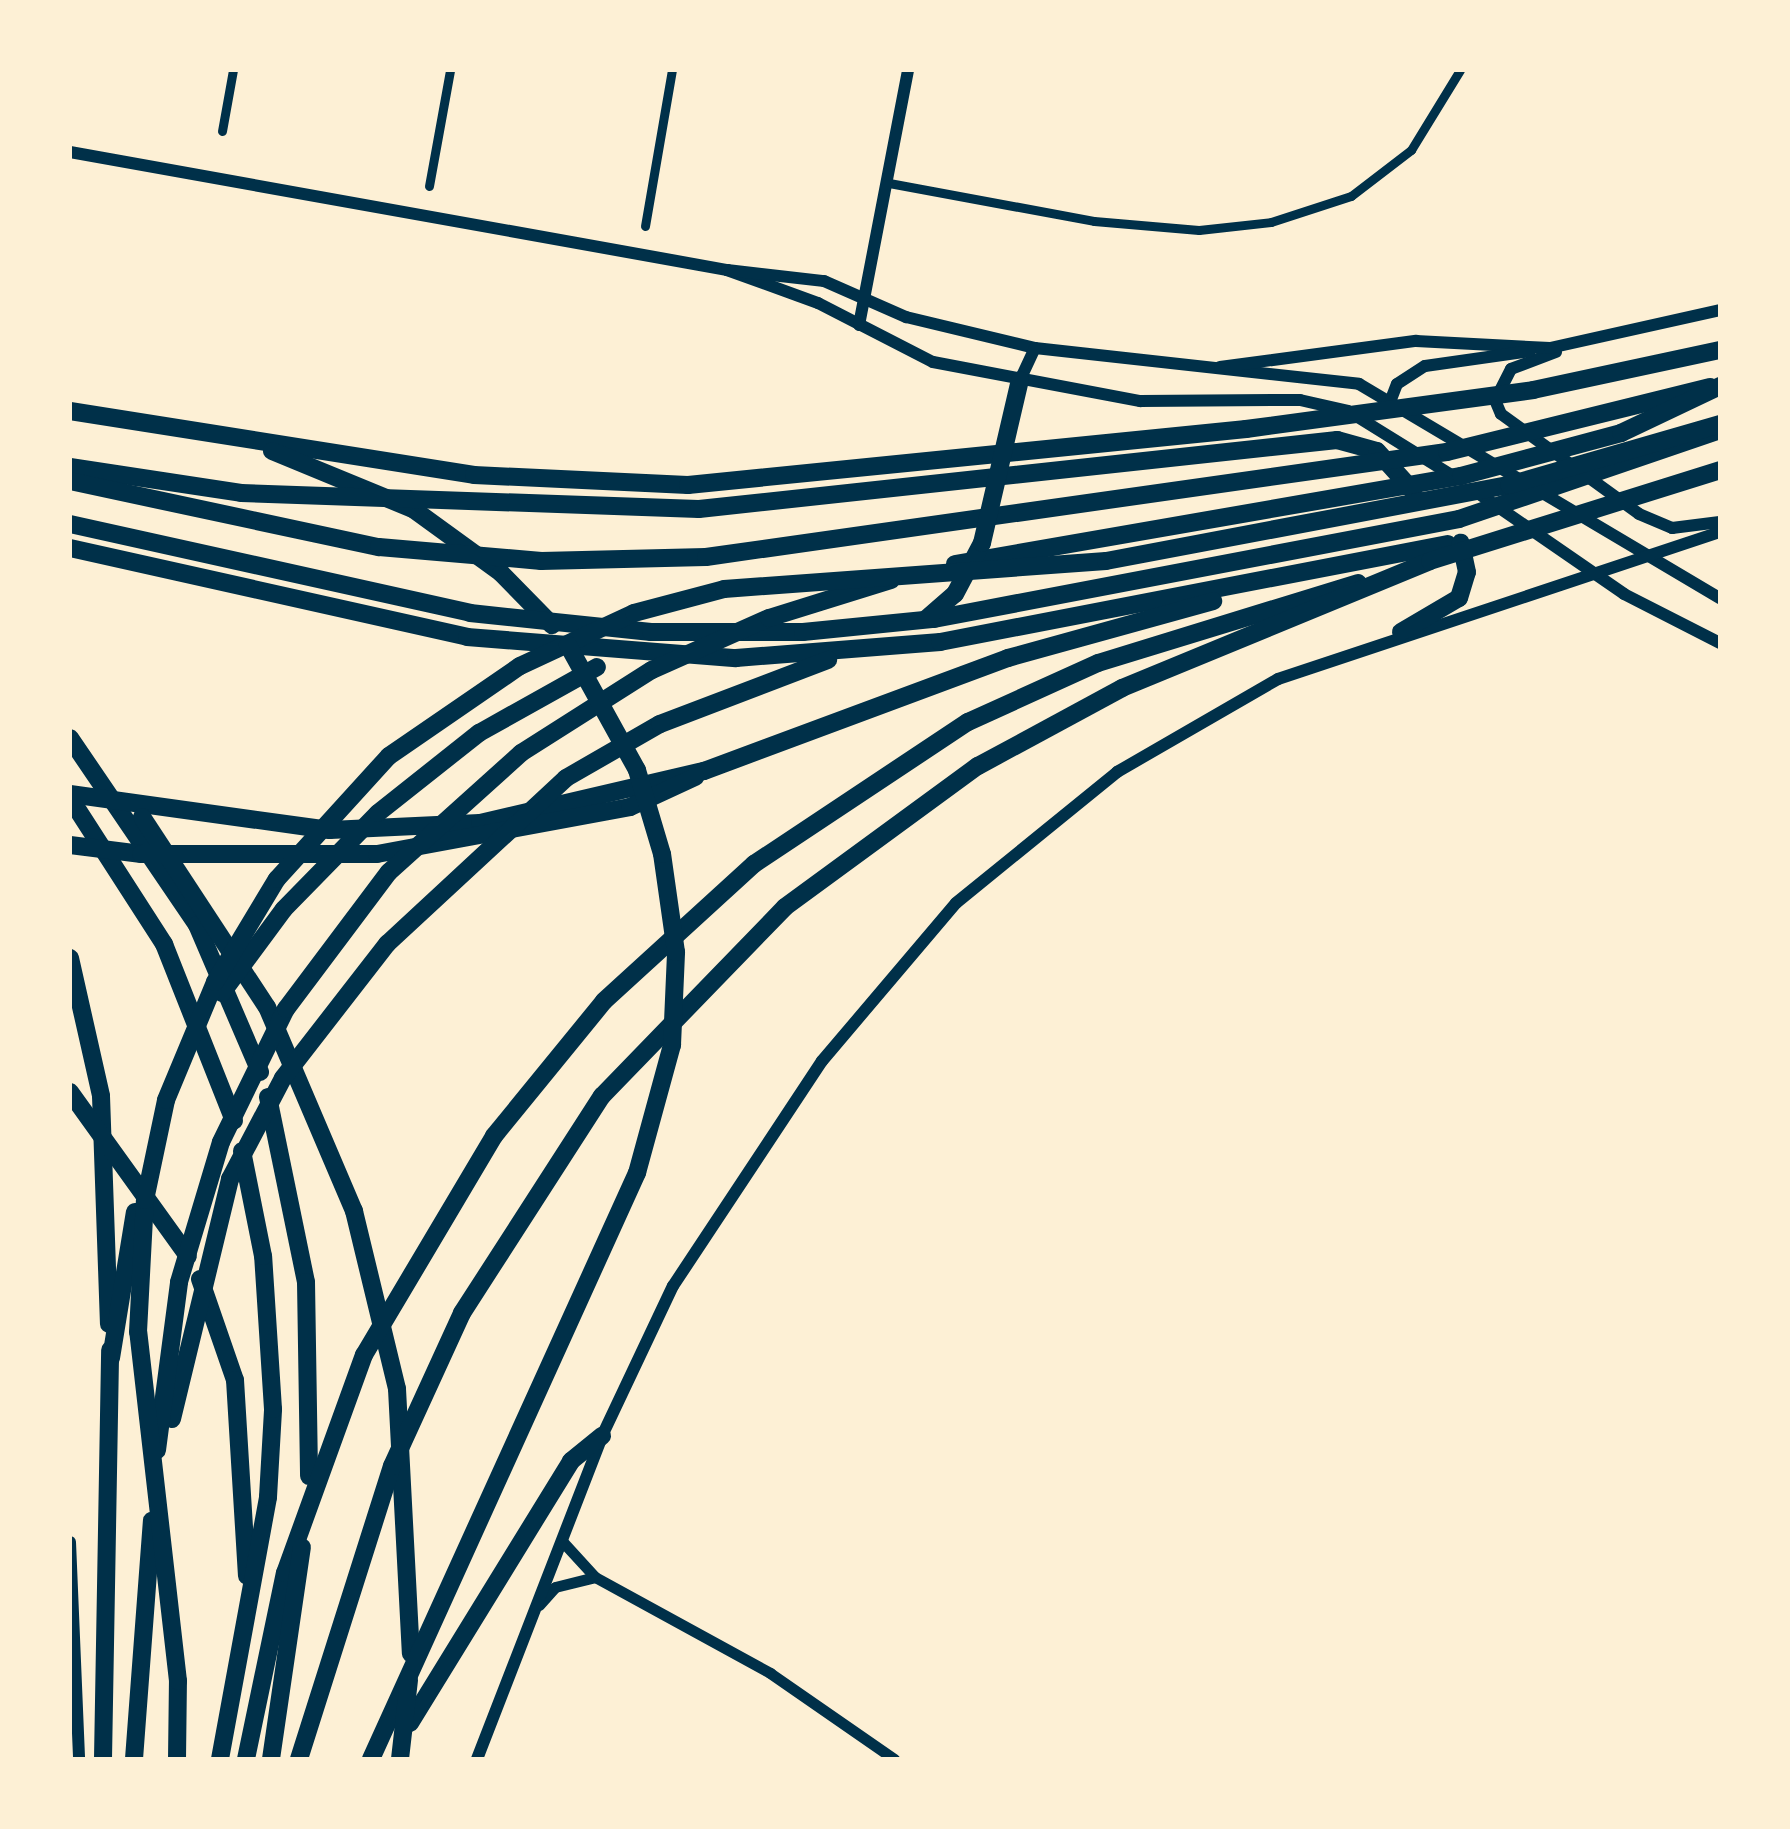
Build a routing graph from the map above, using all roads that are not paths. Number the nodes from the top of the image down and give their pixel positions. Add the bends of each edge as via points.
1 (233, 70) edge
2 (450, 70) edge
3 (672, 70) edge
4 (908, 70) edge
5 (1460, 70) edge
6 (222, 131) dead end
7 (70, 152) edge
8 (889, 183) junction
9 (429, 186) dead end
10 (645, 226) dead end
11 (727, 270) junction
12 (868, 302) junction
13 (1720, 310) edge
14 (859, 325) junction
15 (1578, 344) junction
16 (1035, 348) junction
17 (1550, 348) junction
18 (1720, 350) edge
19 (1190, 371) junction
20 (1020, 380) junction
21 (1720, 386) edge
22 (1392, 396) junction
23 (70, 411) edge
24 (1619, 424) junction
25 (1382, 428) junction
26 (1720, 428) edge
27 (241, 440) junction
28 (1720, 462) edge
29 (70, 467) edge
30 (1720, 470) edge
31 (997, 477) junction
32 (70, 481) edge
33 (1720, 522) edge
34 (70, 524) edge
35 (1720, 532) edge
36 (1480, 538) junction
37 (70, 548) edge
38 (1651, 558) junction
39 (1430, 561) junction
40 (1600, 576) junction
41 (1720, 598) edge
42 (770, 618) junction
43 (1401, 632) junction
44 (1720, 643) edge
45 (70, 738) edge
46 (704, 771) junction
47 (106, 782) junction
48 (70, 796) edge
49 (70, 846) edge
50 (70, 958) edge
51 (70, 1092) edge
52 (111, 1358) junction
53 (602, 1436) junction
54 (158, 1438) junction
55 (562, 1541) junction
56 (70, 1542) edge
57 (595, 1577) junction
58 (537, 1607) junction
59 (248, 1617) junction
60 (73, 1647) edge
61 (80, 1759) edge
62 (103, 1759) edge
63 (134, 1759) edge
64 (177, 1759) edge
65 (220, 1759) edge
66 (246, 1759) edge
67 (272, 1759) edge
68 (299, 1759) edge
69 (371, 1759) edge
70 (392, 1759) edge
71 (400, 1759) edge
72 (477, 1759) edge
73 (894, 1759) edge

1 - 6 street
2 - 9 street
3 - 10 street
4 - 8 main road
5 - 8 street via 1411,150 1351,196 1271,222 1199,230 1094,221
7 - 11 main road
8 - 12 main road
11 - 12 main road via 798,275
11 - 14 main road
12 - 14 main road
12 - 16 main road
13 - 15 main road
14 - 20 main road via 933,362
15 - 17 main road
15 - 33 main road via 1511,370 1495,400 1501,414 1639,514 1672,528
16 - 19 main road
16 - 20 main road
17 - 19 main road via 1416,341
17 - 22 main road via 1425,366
18 - 27 highway via 1632,374 1246,429 688,485 474,475
19 - 22 main road via 1358,384
20 - 25 main road via 1169,404 1300,400
20 - 31 highway
21 - 24 highway
22 - 25 main road
22 - 38 main road
23 - 27 highway
24 - 32 highway via 706,558 524,560 379,547
24 - 42 highway via 1461,476 940,566
25 - 40 main road
26 - 34 highway via 1459,519 934,619 803,632 652,632 470,614
26 - 64 highway via 1509,485 1106,561 724,589 634,614 520,666 389,756 312,835 243,930 166,1100 145,1200 138,1332 178,1681
27 - 69 highway via 342,474 458,540 563,636 596,686 636,770 672,905 672,1044 654,1122
28 - 36 highway
29 - 31 highway via 189,490 596,510 822,500
30 - 39 highway
31 - 43 highway via 1318,441 1378,452 1464,546 1467,572 1459,598
31 - 54 highway via 982,543 933,615 615,747 519,815 387,944 283,1078 230,1178 170,1425
35 - 38 main road
36 - 37 highway via 940,642 736,658 467,638
36 - 66 highway via 1098,663 968,722 840,800 656,949 506,1121 396,1290 306,1502
38 - 40 main road
38 - 41 main road
39 - 46 highway via 1217,600 1027,653
39 - 68 highway via 1122,688 978,766 785,907 661,1028 550,1166 462,1313 392,1466
40 - 43 main road
40 - 44 main road
42 - 52 highway via 684,630 528,700 434,766 317,871 228,983 169,1101 131,1224
42 - 54 highway via 652,670 521,753 389,872 334,939 286,1009 221,1142 179,1282
43 - 53 main road via 1207,715 1117,772 956,904 744,1170 673,1286
45 - 47 highway
46 - 48 highway via 480,822 245,824
46 - 49 highway via 673,794 630,807 458,844 229,856
47 - 67 highway via 225,982 294,1202 312,1352 311,1460
47 - 71 highway via 167,842 240,959 303,1080 354,1212 397,1389 408,1478 412,1639
48 - 59 highway via 192,1004 240,1142 263,1256 273,1409
50 - 52 highway via 102,1096
51 - 59 highway via 174,1229 224,1339 242,1427
52 - 62 highway
53 - 55 main road
53 - 70 highway via 571,1462 528,1527
54 - 63 highway
55 - 57 street
55 - 58 main road
56 - 60 main road
57 - 58 street via 555,1587
57 - 73 street via 770,1674
58 - 72 main road
59 - 65 highway
60 - 61 main road

